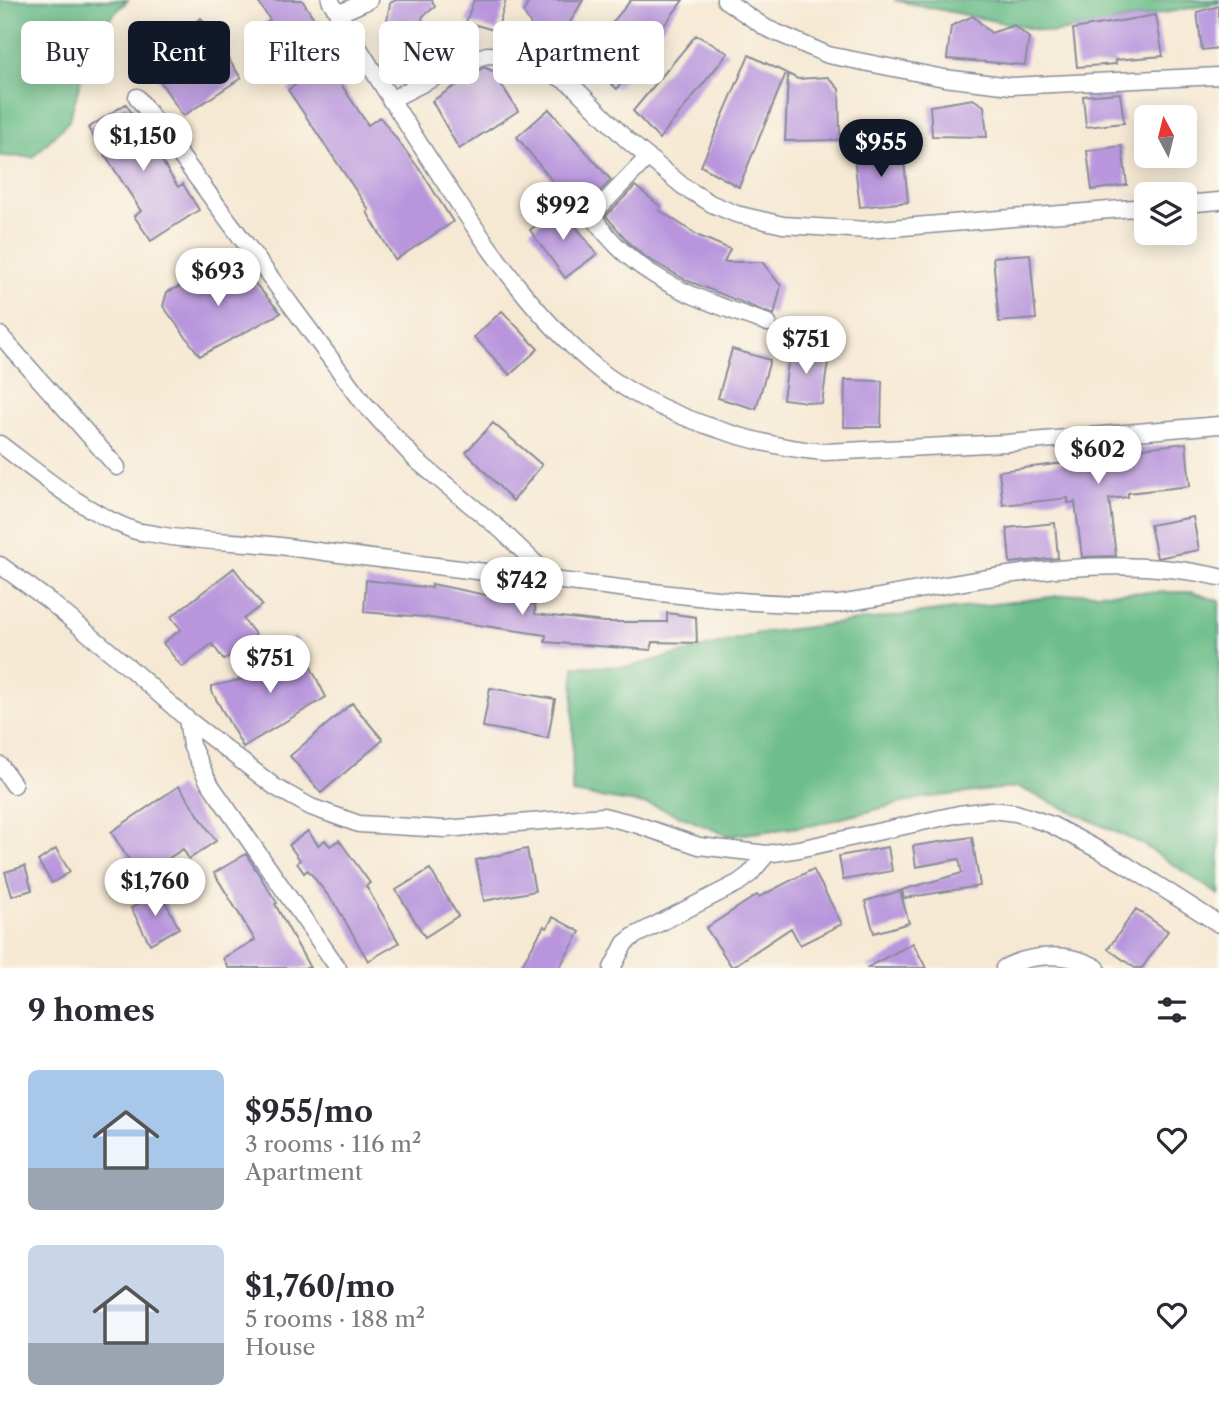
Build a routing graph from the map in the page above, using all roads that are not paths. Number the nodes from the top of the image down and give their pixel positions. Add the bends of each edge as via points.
1 (369, 0) edge
2 (725, 0) edge
3 (334, 7) edge
4 (1219, 76) edge
5 (137, 97) dead end
6 (390, 100) junction
7 (648, 157) junction
8 (1219, 201) edge
9 (1197, 203) edge
10 (1134, 208) edge
11 (768, 323) dead end
12 (0, 335) edge
13 (1219, 425) edge
14 (0, 444) edge
15 (117, 467) dead end
16 (0, 565) edge
17 (1219, 576) edge
18 (553, 580) junction
19 (187, 719) junction
20 (0, 765) edge
21 (14, 785) dead end
22 (767, 853) junction
23 (1219, 924) edge
24 (338, 968) edge
25 (612, 968) edge
26 (1004, 968) edge
27 (1097, 968) edge

1 - 3 street
2 - 4 street via 766,28 828,55 944,78 1011,86
3 - 6 street
5 - 18 street via 367,408 416,460
6 - 7 street via 477,58 525,56 573,86
6 - 13 street via 522,293 600,370 687,418 770,444 825,452
7 - 10 street via 712,204 783,225 867,230
7 - 11 street via 594,212 595,221 633,262 670,284
8 - 9 street
12 - 15 street
14 - 18 street via 70,497 135,531
16 - 19 street via 59,609
17 - 18 street via 1115,566 1016,574 839,604 718,599
19 - 22 street via 275,787 311,807 359,824 445,829 603,817 699,846
19 - 24 street via 191,745 208,781
20 - 21 street
22 - 23 street via 959,814 1016,813 1052,825 1123,863
22 - 25 street via 738,883 634,936
26 - 27 street via 1057,956

